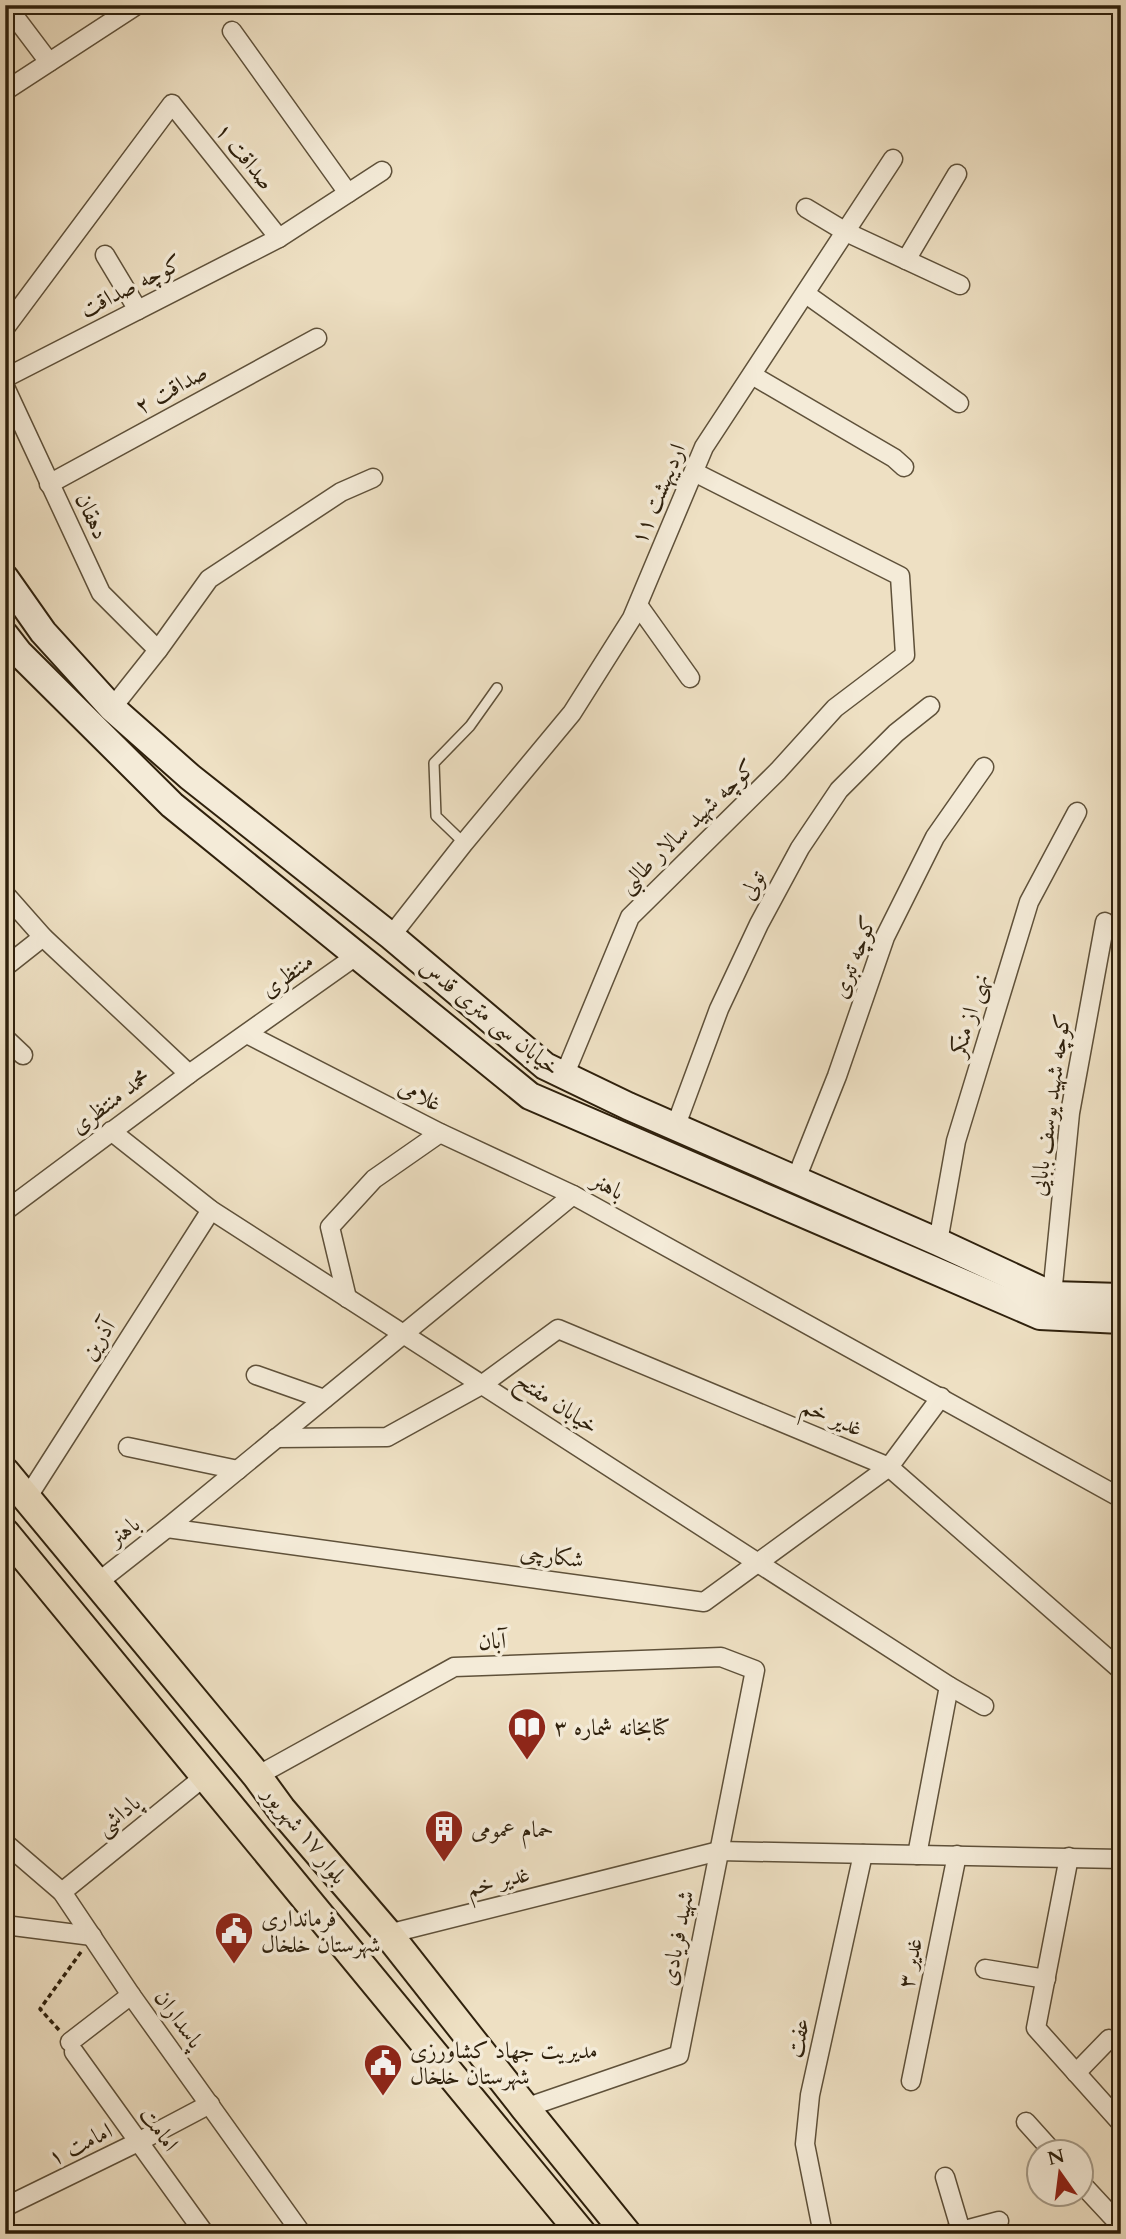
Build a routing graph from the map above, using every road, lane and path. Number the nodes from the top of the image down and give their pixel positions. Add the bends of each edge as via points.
1 (6, 5) edge
2 (130, 7) edge
3 (232, 31) dead end
4 (49, 62) junction
5 (5, 91) edge
6 (892, 159) dead end
7 (382, 171) dead end
8 (957, 174) dead end
9 (348, 193) junction
10 (806, 208) dead end
11 (846, 232) junction
12 (279, 238) junction
13 (105, 255) dead end
14 (906, 260) junction
15 (960, 285) dead end
16 (806, 294) junction
17 (138, 310) junction
18 (5, 328) edge
19 (317, 338) dead end
20 (752, 375) junction
21 (5, 378) edge
22 (5, 387) edge
23 (959, 403) dead end
24 (904, 467) dead end
25 (694, 472) junction
26 (373, 478) dead end
27 (49, 484) junction
28 (5, 578) edge
29 (638, 605) junction
30 (5, 635) edge
31 (158, 650) junction
32 (690, 678) dead end
33 (497, 688) dead end
34 (930, 706) dead end
35 (111, 708) junction
36 (984, 767) dead end
37 (190, 777) junction
38 (172, 805) junction
39 (1077, 812) dead end
40 (464, 843) junction
41 (5, 894) edge
42 (1105, 922) dead end
43 (391, 936) junction
44 (43, 937) junction
45 (356, 956) junction
46 (5, 967) edge
47 (247, 1034) junction
48 (5, 1038) edge
49 (23, 1055) dead end
50 (554, 1071) junction
51 (189, 1074) junction
52 (530, 1096) junction
53 (676, 1125) junction
54 (111, 1131) junction
55 (440, 1133) junction
56 (796, 1179) junction
57 (573, 1195) junction
58 (211, 1210) junction
59 (5, 1211) edge
60 (938, 1242) junction
61 (1052, 1295) junction
62 (1121, 1297) edge
63 (347, 1298) junction
64 (1121, 1320) edge
65 (403, 1334) junction
66 (256, 1375) dead end
67 (482, 1384) junction
68 (941, 1397) junction
69 (324, 1399) junction
70 (276, 1438) junction
71 (128, 1447) dead end
72 (889, 1467) junction
73 (238, 1470) junction
74 (5, 1472) edge
75 (27, 1498) junction
76 (1121, 1498) edge
77 (167, 1528) junction
78 (54, 1531) junction
79 (12, 1540) edge
80 (758, 1563) junction
81 (97, 1583) junction
82 (755, 1670) joint
83 (1121, 1670) edge
84 (949, 1686) junction
85 (984, 1706) dead end
86 (231, 1743) junction
87 (202, 1772) junction
88 (257, 1776) junction
89 (5, 1843) edge
90 (719, 1852) junction
91 (863, 1854) junction
92 (917, 1855) junction
93 (957, 1855) junction
94 (1069, 1857) junction
95 (1121, 1858) edge
96 (62, 1892) junction
97 (5, 1925) edge
98 (388, 1934) junction
99 (92, 1936) junction
100 (985, 1969) dead end
101 (1046, 1979) junction
102 (131, 1995) junction
103 (1109, 2039) dead end
104 (72, 2047) junction
105 (1076, 2073) junction
106 (911, 2081) dead end
107 (210, 2104) junction
108 (525, 2108) junction
109 (1115, 2116) edge
110 (1026, 2122) dead end
111 (1041, 2138) edge
112 (138, 2143) junction
113 (945, 2177) dead end
114 (1094, 2197) edge
115 (5, 2207) edge
116 (999, 2221) dead end
117 (1121, 2227) edge
118 (956, 2232) edge
119 (205, 2234) edge
120 (302, 2234) edge
121 (582, 2234) edge
122 (627, 2234) edge
123 (823, 2234) edge

1 - 4 street
2 - 4 street
3 - 9 street
4 - 5 street
6 - 11 street, ۱۱ اردیبهشت
7 - 9 street, کوچه صداقت
8 - 14 street
9 - 12 street, کوچه صداقت
10 - 11 street
11 - 14 street
11 - 16 street, ۱۱ اردیبهشت
12 - 17 street, کوچه صداقت
12 - 18 street, صداقت ۱ via 172,104
13 - 17 street
14 - 15 street
16 - 20 street, ۱۱ اردیبهشت
16 - 23 street
17 - 21 street, کوچه صداقت
19 - 27 street, صداقت ۲
20 - 24 street
20 - 25 street, ۱۱ اردیبهشت via 704,447
22 - 27 street, دهقان
25 - 29 street, ۱۱ اردیبهشت
25 - 50 street, کوچه شهید سالار طالبی via 900,576 905,655 835,708 630,917
26 - 31 street via 341,492 209,579
27 - 31 street, دهقان via 101,593
28 - 35 main road, خیابان سی متری قدس via 43,632
29 - 32 street
29 - 40 street, ۱۱ اردیبهشت via 572,713
30 - 38 main road, خیابان سی متری قدس
31 - 35 street
33 - 40 lane via 470,726 434,763 436,816
34 - 53 street, تولی via 839,790 800,848 719,1009
35 - 37 main road, خیابان سی متری قدس
36 - 56 street, کوچه تبری via 935,837 885,937
37 - 38 main road via 170,771 163,781
37 - 43 main road, خیابان سی متری قدس
38 - 45 main road, خیابان سی متری قدس
39 - 60 street, نهی از منکر via 1028,902 956,1142
40 - 43 street, ۱۱ اردیبهشت
41 - 44 street
42 - 61 street, کوچه شهید یوسف بابایی via 1070,1113
43 - 50 main road, خیابان سی متری قدس
44 - 46 street
44 - 51 street
45 - 47 street, منتظری
45 - 52 main road, خیابان سی متری قدس
47 - 51 street, محمد منتظری
47 - 55 street, غلامی
48 - 49 street
50 - 52 main road
50 - 53 main road, خیابان سی متری قدس
51 - 54 street, محمد منتظری
52 - 64 main road, خیابان سی متری قدس via 1040,1316
53 - 56 main road, خیابان سی متری قدس
54 - 58 street, خیابان مفتح
54 - 59 street, محمد منتظری
55 - 57 street, غلامی
55 - 63 street via 374,1179 330,1227
56 - 60 main road, خیابان سی متری قدس
57 - 65 street, باهنر
57 - 68 street, باهنر
58 - 63 street, خیابان مفتح
58 - 75 street, آذرین
60 - 61 main road, خیابان سی متری قدس
61 - 62 main road, خیابان سی متری قدس
63 - 65 street, خیابان مفتح
65 - 67 street, خیابان مفتح
65 - 69 street, باهنر
66 - 69 street
67 - 70 street via 387,1437
67 - 72 street, غدیر خم via 558,1329
67 - 80 street, خیابان مفتح
68 - 72 street, شکارچی
68 - 76 street, باهنر
69 - 70 street, باهنر
70 - 73 street, باهنر
71 - 73 street
72 - 80 street, شکارچی
72 - 83 street, غدیر خم
73 - 77 street, باهنر
74 - 75 main road, بلوار ١٧ شهریور
75 - 78 main road, بلوار ١٧ شهریور
77 - 80 street, شکارچی via 704,1602
77 - 81 street, باهنر
78 - 79 main road via 82,1579 84,1589 79,1595 69,1596
78 - 81 main road, بلوار ١٧ شهریور
79 - 87 main road, بلوار ١٧ شهریور
80 - 84 street, خیابان مفتح
81 - 86 main road, بلوار ١٧ شهریور
82 - 88 street, آبان via 721,1657 454,1667
82 - 90 street, شهید فریادی
84 - 85 street, خیابان مفتح
84 - 92 street
86 - 87 main road via 212,1736 201,1738 195,1754
86 - 88 main road, بلوار ١٧ شهریور
87 - 96 street, پاداشی
87 - 121 main road, بلوار ١٧ شهریور
88 - 98 main road, بلوار ١٧ شهریور
89 - 96 street, پاسداران
90 - 91 street, غدیر خم
90 - 98 street, غدیر خم
90 - 108 street, شهید فریادی via 679,2055
91 - 92 street, غدیر خم
91 - 123 street, عفت via 810,2095 805,2144
92 - 93 street, غدیر خم
93 - 94 street, غدیر خم
93 - 106 street, غدیر ۳
94 - 95 street, غدیر خم
94 - 101 street
96 - 99 street, پاسداران
97 - 99 street
98 - 108 main road, بلوار ١٧ شهریور
99 - 102 street, پاسداران
99 - 104 path via 40,2009
100 - 101 street
101 - 105 street via 1036,2028
102 - 104 street
102 - 107 street, پاسداران
103 - 105 street
104 - 112 street, امامت
105 - 109 street
107 - 112 street, امامت ۱
107 - 120 street, پاسداران
108 - 122 main road, بلوار ١٧ شهریور
110 - 111 street
112 - 115 street, امامت ۱
112 - 119 street, امامت
113 - 118 street
114 - 117 street
116 - 118 street

